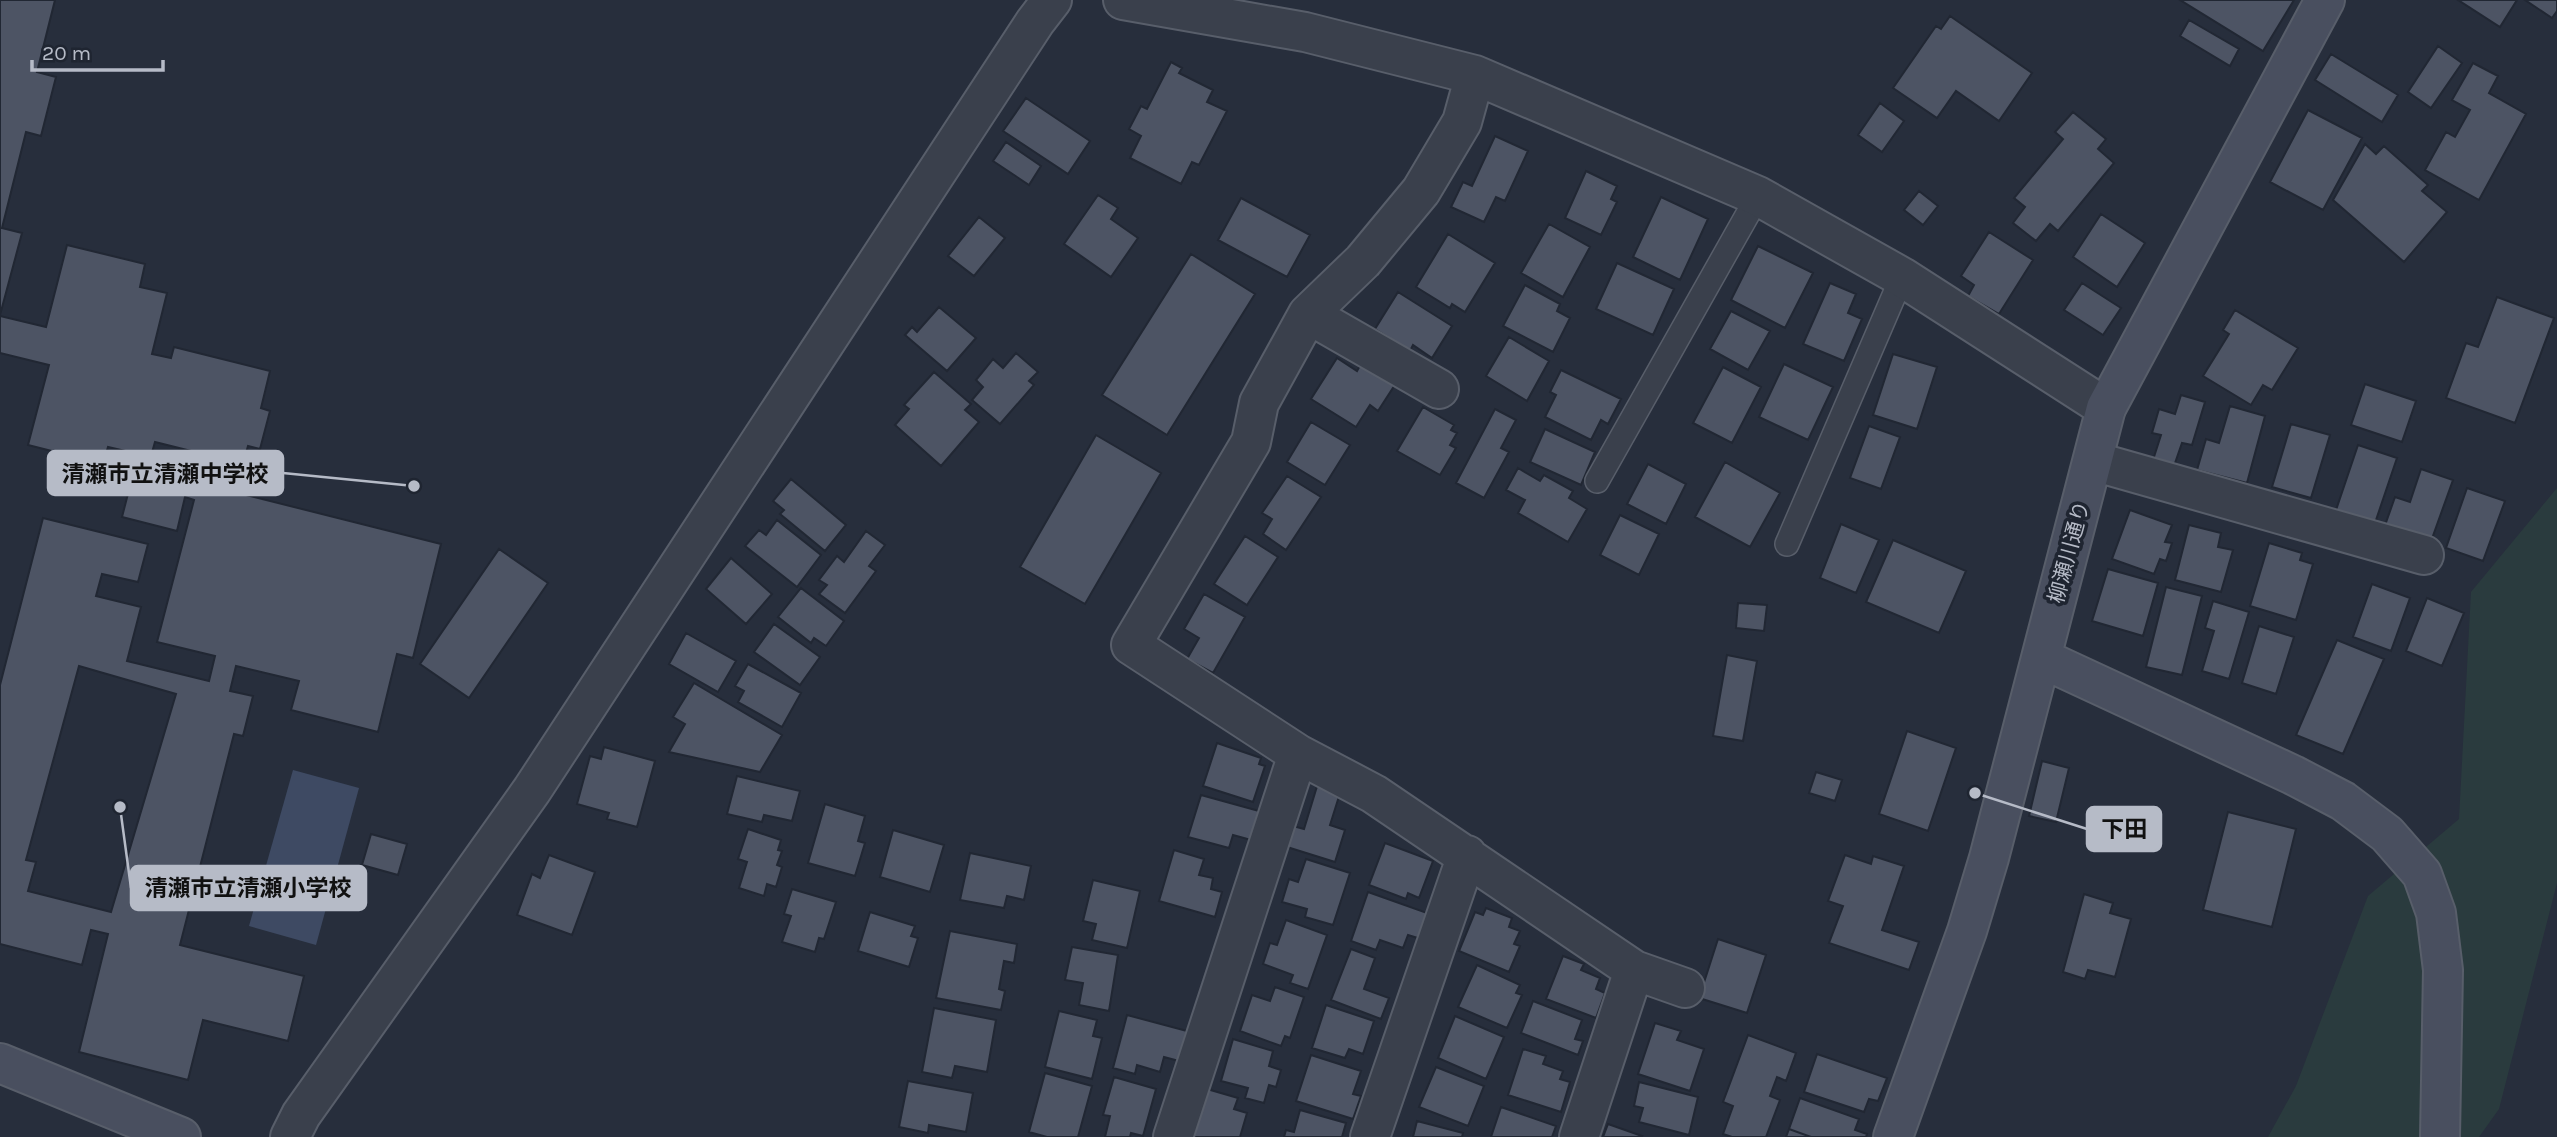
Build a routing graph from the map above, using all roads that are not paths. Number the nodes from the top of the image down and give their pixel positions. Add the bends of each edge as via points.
1 (1052, 0) edge
2 (1123, 0) edge
3 (2325, 0) edge
4 (1475, 75) junction
5 (1758, 195) junction
6 (1902, 277) junction
7 (1308, 314) junction
8 (1439, 389) dead end
9 (2106, 408) junction
10 (2093, 461) junction
11 (1597, 481) dead end
12 (1787, 544) dead end
13 (2424, 555) dead end
14 (2041, 658) junction
15 (1298, 754) junction
16 (1467, 855) junction
17 (1634, 970) junction
18 (1685, 988) dead end
19 (0, 1063) edge
20 (181, 1137) edge
21 (290, 1137) edge
22 (1173, 1137) edge
23 (1370, 1137) edge
24 (1579, 1137) edge
25 (1892, 1137) edge
26 (2440, 1137) edge

1 - 21 street via 532,790 301,1115
2 - 4 street via 1305,32
3 - 9 street, 柳瀬川通り
4 - 5 street
4 - 7 street via 1462,122 1421,191 1363,261
5 - 6 street
5 - 11 lane
6 - 9 street
6 - 12 lane
7 - 8 street
7 - 15 street via 1259,403 1251,442 1131,645
9 - 10 street, 柳瀬川通り
10 - 13 street
10 - 14 street, 柳瀬川通り
14 - 25 street, 柳瀬川通り via 1967,931
14 - 26 street via 2343,801 2387,834 2422,874 2436,913 2443,970
15 - 16 street via 1374,793
15 - 22 street
16 - 17 street
16 - 23 street
17 - 18 street
17 - 24 street
19 - 20 street

